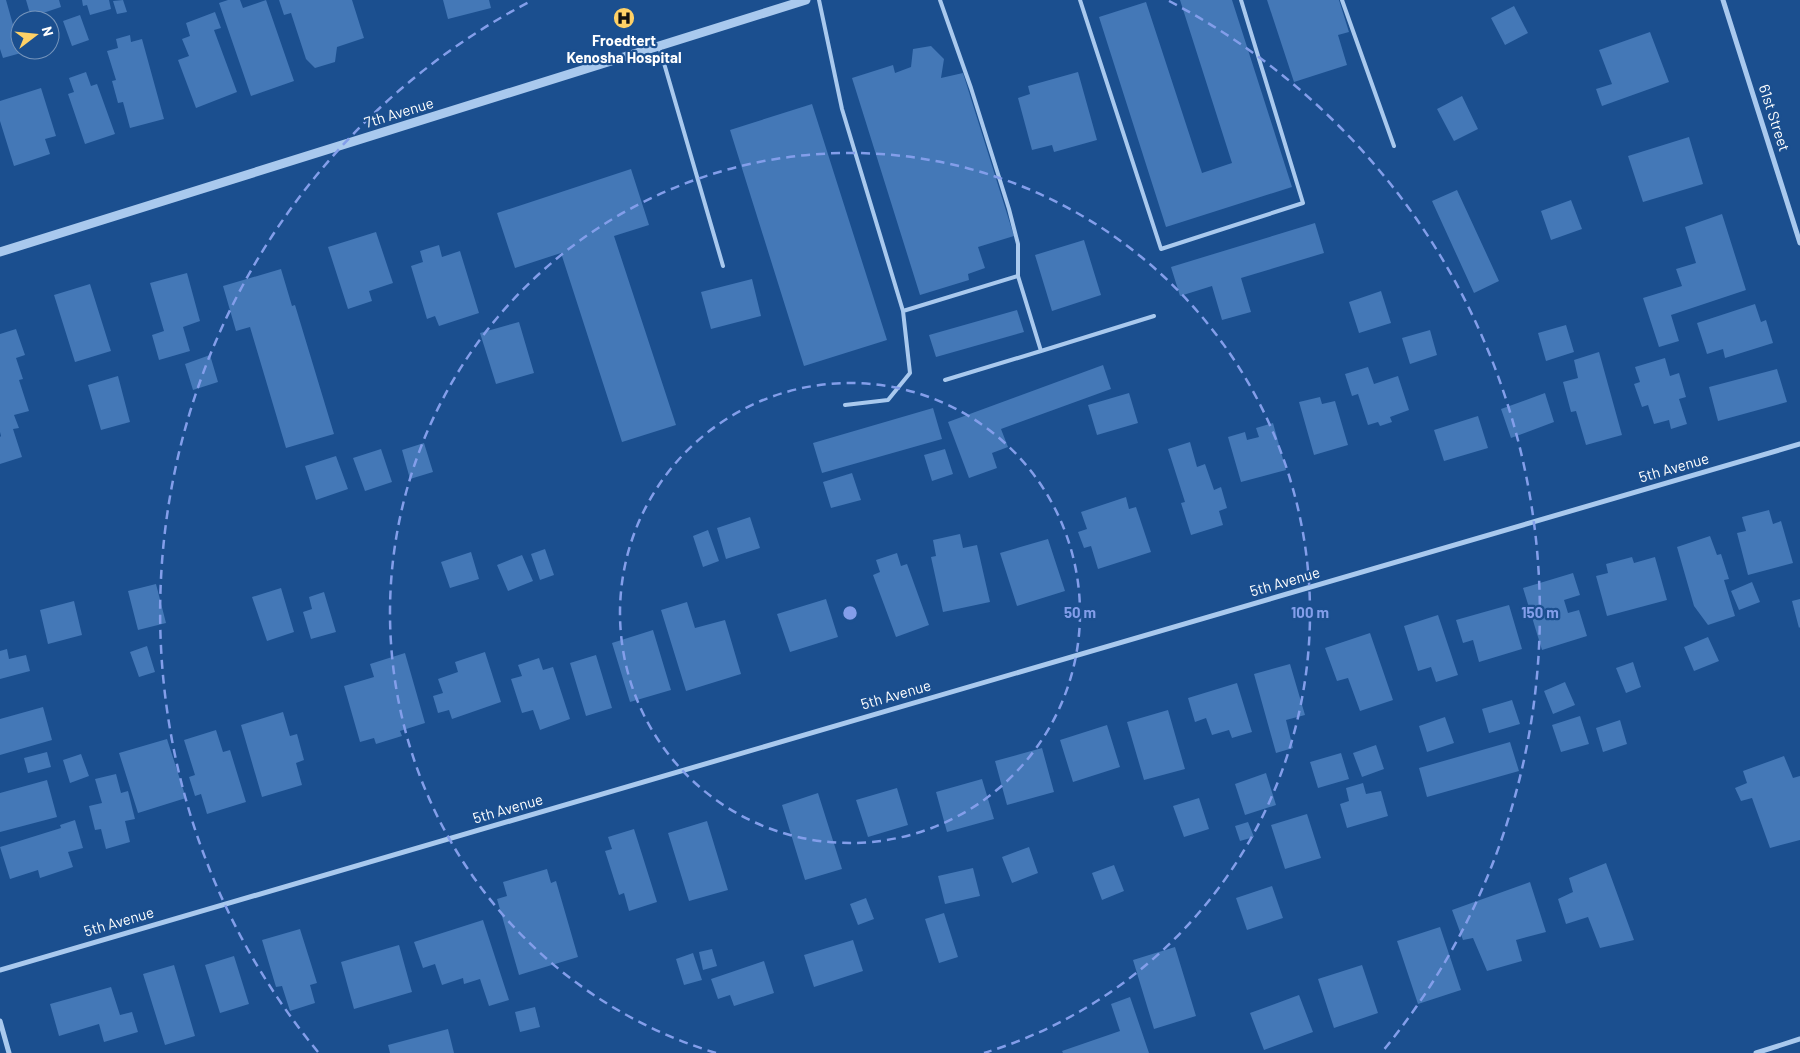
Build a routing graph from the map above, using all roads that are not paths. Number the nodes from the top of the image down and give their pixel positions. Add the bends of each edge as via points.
1 (806, 0) edge
2 (819, 0) edge
3 (940, 0) edge
4 (1080, 0) edge
5 (1241, 0) edge
6 (1342, 0) edge
7 (1723, 0) edge
8 (659, 46) junction
9 (1394, 146) dead end
10 (1800, 243) edge
11 (0, 252) edge
12 (723, 266) dead end
13 (1018, 276) junction
14 (903, 311) junction
15 (1154, 316) dead end
16 (1041, 351) junction
17 (945, 380) dead end
18 (845, 405) dead end
19 (1800, 444) edge
20 (0, 970) edge
21 (0, 1021) edge
22 (1800, 1039) edge
23 (9, 1053) edge
24 (1756, 1053) edge

1 - 8 street, 7th Avenue
2 - 14 lane via 842,109
3 - 13 lane via 1009,209 1018,244
4 - 5 lane via 1160,249 1303,203
6 - 9 lane
7 - 10 street, 61st Street
8 - 11 street, 7th Avenue
8 - 12 lane
13 - 14 lane
13 - 16 lane
14 - 18 lane via 910,373 888,400
15 - 16 lane
16 - 17 lane
19 - 20 street, 5th Avenue
21 - 23 street
22 - 24 street

